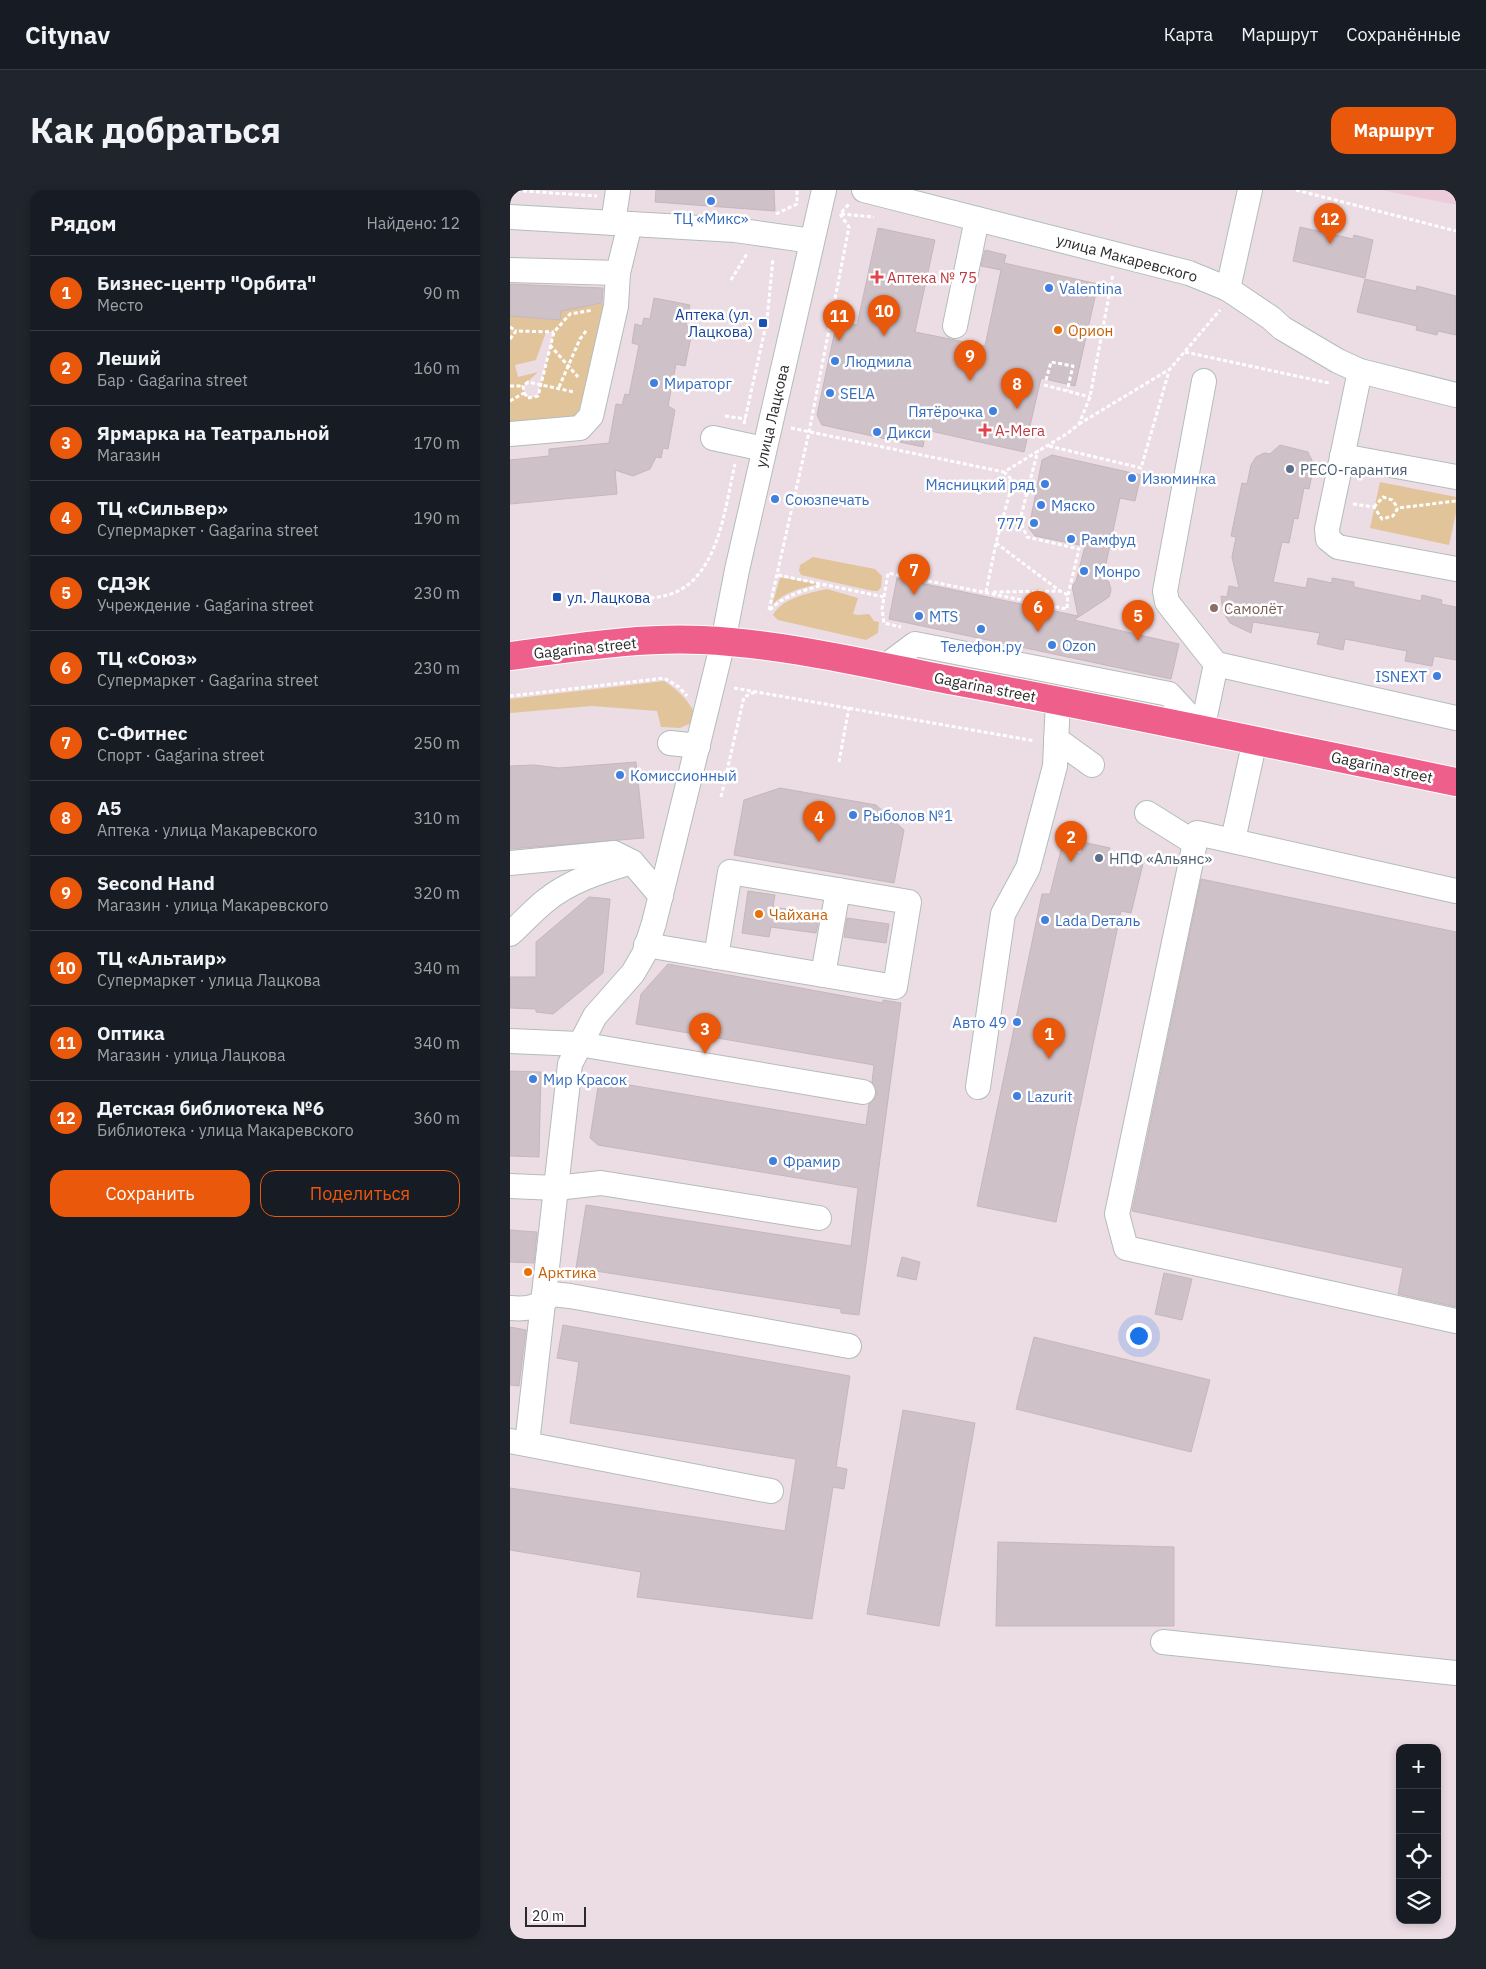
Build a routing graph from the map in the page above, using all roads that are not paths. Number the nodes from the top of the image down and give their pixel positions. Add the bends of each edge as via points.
1 (824, 190) edge
2 (1250, 190) edge
3 (618, 194) edge
4 (857, 196) edge
5 (510, 217) edge
6 (977, 219) junction
7 (622, 224) junction
8 (812, 241) junction
9 (510, 270) edge
10 (618, 273) junction
11 (1225, 298) junction
12 (955, 326) dead end
13 (1358, 380) junction
14 (1204, 381) dead end
15 (1456, 395) edge
16 (510, 434) edge
17 (713, 438) dead end
18 (764, 449) junction
19 (1342, 456) junction
20 (1456, 477) edge
21 (1456, 569) edge
22 (723, 642) junction
23 (510, 656) edge
24 (1216, 664) junction
25 (884, 668) junction
26 (1058, 700) junction
27 (1456, 718) edge
28 (1202, 730) junction
29 (1255, 740) junction
30 (670, 743) dead end
31 (698, 746) junction
32 (1056, 746) junction
33 (1092, 766) dead end
34 (1456, 782) edge
35 (1147, 813) dead end
36 (1233, 840) junction
37 (1195, 843) junction
38 (632, 862) junction
39 (510, 863) edge
40 (838, 890) junction
41 (1456, 891) edge
42 (661, 896) junction
43 (510, 934) edge
44 (646, 945) junction
45 (716, 957) junction
46 (824, 975) junction
47 (510, 1041) edge
48 (579, 1044) junction
49 (978, 1087) dead end
50 (863, 1092) dead end
51 (510, 1186) edge
52 (556, 1188) junction
53 (818, 1218) dead end
54 (542, 1304) junction
55 (510, 1308) edge
56 (1456, 1321) edge
57 (849, 1346) dead end
58 (519, 1443) edge
59 (771, 1491) dead end
60 (1163, 1642) dead end
61 (1456, 1673) edge

1 - 8 street, улица Лацкова
2 - 11 street
3 - 7 street
4 - 6 street, улица Макаревского
5 - 7 street
6 - 11 street, улица Макаревского via 1189,273
6 - 12 street
7 - 8 street via 735,230 755,241
7 - 10 street
8 - 18 street, улица Лацкова
9 - 10 street
10 - 16 street via 597,398 591,416 580,428
11 - 13 street, улица Макаревского via 1338,361
13 - 15 street, улица Макаревского
13 - 19 street
14 - 24 street via 1165,591 1167,602
17 - 18 street
18 - 22 street, улица Лацкова
19 - 20 street
19 - 21 street via 1328,539 1338,546
22 - 23 main road, Gagarina street via 632,642
22 - 25 main road, Gagarina street
22 - 31 street, улица Лацкова
24 - 27 street
24 - 28 street
25 - 26 main road, Gagarina street
25 - 28 street via 915,644 1169,694
26 - 28 main road, Gagarina street
26 - 32 street
28 - 29 main road, Gagarina street
29 - 34 main road, Gagarina street
29 - 36 street
30 - 31 street
31 - 42 street, улица Лацкова
32 - 33 street
32 - 49 street via 1055,766 1028,868 1003,914
35 - 37 street
36 - 37 street via 1197,833
36 - 41 street
37 - 56 street via 1117,1214 1126,1248
38 - 39 street via 614,853
38 - 42 street
38 - 43 street via 598,872 573,884 546,901
40 - 45 street via 730,872
40 - 46 street
40 - 46 street via 909,902 905,931 895,987
42 - 44 street, улица Лацкова
44 - 45 street
44 - 48 street, улица Лацкова via 633,973 595,1016
45 - 46 street
47 - 48 street
48 - 50 street
48 - 52 street, улица Лацкова via 570,1064
51 - 52 street
52 - 53 street via 601,1183
52 - 54 street, улица Лацкова
54 - 55 street via 526,1310
54 - 57 street via 552,1294 570,1296
54 - 58 street, улица Лацкова
58 - 59 street
60 - 61 street

